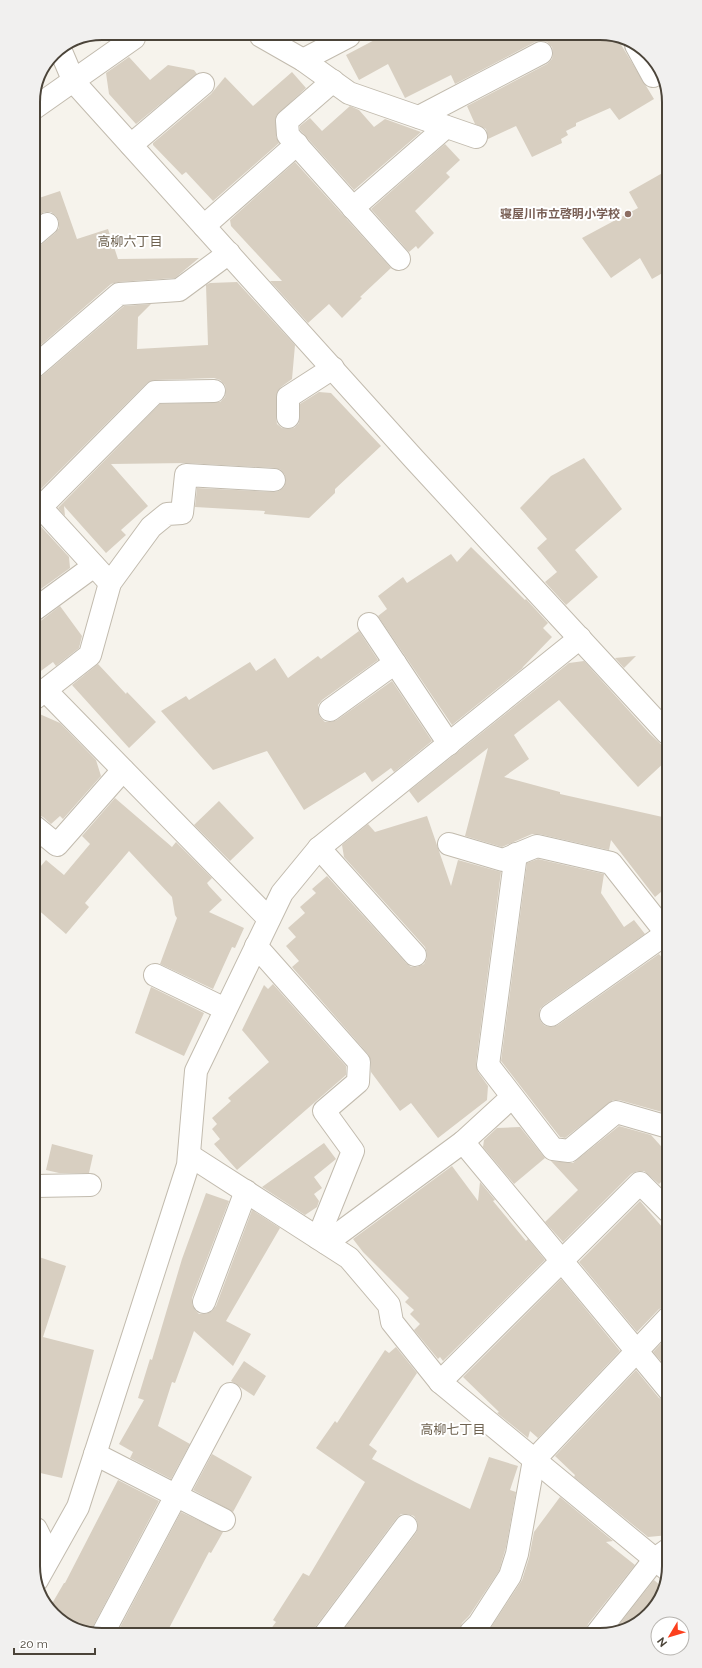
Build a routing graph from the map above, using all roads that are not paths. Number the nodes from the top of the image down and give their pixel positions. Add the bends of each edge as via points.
1 (131, 40) edge
2 (268, 40) edge
3 (341, 40) edge
4 (541, 53) dead end
5 (62, 54) edge
6 (642, 57) edge
7 (303, 60) junction
8 (653, 76) dead end
9 (74, 82) junction
10 (333, 82) junction
11 (203, 84) dead end
12 (40, 104) edge
13 (419, 117) junction
14 (446, 127) junction
15 (476, 137) dead end
16 (297, 144) junction
17 (131, 145) junction
18 (353, 208) junction
19 (204, 226) junction
20 (229, 253) junction
21 (399, 259) dead end
22 (40, 362) edge
23 (333, 368) junction
24 (214, 391) dead end
25 (288, 417) dead end
26 (274, 480) dead end
27 (40, 500) edge
28 (40, 506) edge
29 (94, 566) junction
30 (110, 583) junction
31 (40, 606) edge
32 (369, 624) dead end
33 (580, 638) junction
34 (395, 663) junction
35 (40, 694) edge
36 (330, 710) dead end
37 (662, 728) edge
38 (448, 744) junction
39 (123, 770) junction
40 (40, 831) edge
41 (449, 844) dead end
42 (319, 848) junction
43 (516, 854) junction
44 (269, 919) junction
45 (662, 927) edge
46 (662, 937) edge
47 (256, 946) junction
48 (415, 955) dead end
49 (155, 974) dead end
50 (225, 1009) junction
51 (551, 1015) dead end
52 (512, 1096) junction
53 (662, 1125) edge
54 (463, 1142) junction
55 (189, 1155) junction
56 (90, 1185) dead end
57 (40, 1186) edge
58 (246, 1191) junction
59 (662, 1205) edge
60 (322, 1240) junction
61 (561, 1260) junction
62 (204, 1302) dead end
63 (662, 1324) edge
64 (637, 1351) junction
65 (662, 1381) edge
66 (440, 1382) junction
67 (230, 1394) dead end
68 (95, 1454) junction
69 (534, 1460) junction
70 (177, 1496) junction
71 (224, 1520) dead end
72 (406, 1526) dead end
73 (40, 1537) edge
74 (49, 1556) junction
75 (662, 1557) edge
76 (662, 1561) edge
77 (41, 1572) edge
78 (106, 1628) edge
79 (330, 1628) edge
80 (475, 1628) edge
81 (602, 1628) edge

1 - 9 street
2 - 7 street
3 - 7 street
4 - 13 street
5 - 9 street
6 - 8 street
7 - 10 street
9 - 12 street
9 - 17 street
10 - 13 street via 349,93
10 - 16 street via 287,121 288,135
11 - 17 street
13 - 14 street
14 - 15 street
14 - 18 street
16 - 18 street
16 - 19 street
17 - 19 street
18 - 21 street
19 - 20 street
20 - 22 street via 179,290 120,294
20 - 23 street
23 - 25 street via 288,397
23 - 33 street
24 - 27 street via 155,392
26 - 30 street via 186,475 182,512 167,514 151,527
28 - 29 street
29 - 30 street
29 - 31 street
30 - 35 street via 90,655
32 - 34 street
33 - 37 street
33 - 38 street
34 - 36 street
34 - 38 street
35 - 39 street
38 - 42 street
39 - 40 street via 58,844
39 - 44 street
41 - 43 street via 503,860
42 - 44 street via 282,893
42 - 48 street
43 - 45 street via 537,846 611,863
43 - 52 street via 488,1065
44 - 47 street
46 - 51 street
47 - 50 street
47 - 60 street via 359,1062 358,1082 324,1111 353,1151
49 - 50 street
50 - 55 street via 196,1070
52 - 53 street via 553,1148 569,1151 616,1112
52 - 54 street
54 - 60 street
54 - 61 street
55 - 58 street
55 - 68 street via 188,1165
56 - 57 street
58 - 60 street
58 - 62 street
59 - 61 street via 640,1183
60 - 66 street via 349,1258 372,1284 389,1305 392,1322
61 - 64 street
61 - 66 street
63 - 64 street
64 - 65 street
64 - 69 street
66 - 69 street
67 - 70 street
68 - 70 street
68 - 74 street via 78,1507
69 - 75 street
69 - 80 street via 517,1554 510,1576
70 - 71 street
70 - 78 street
72 - 79 street
73 - 74 street
74 - 77 street
76 - 81 street

